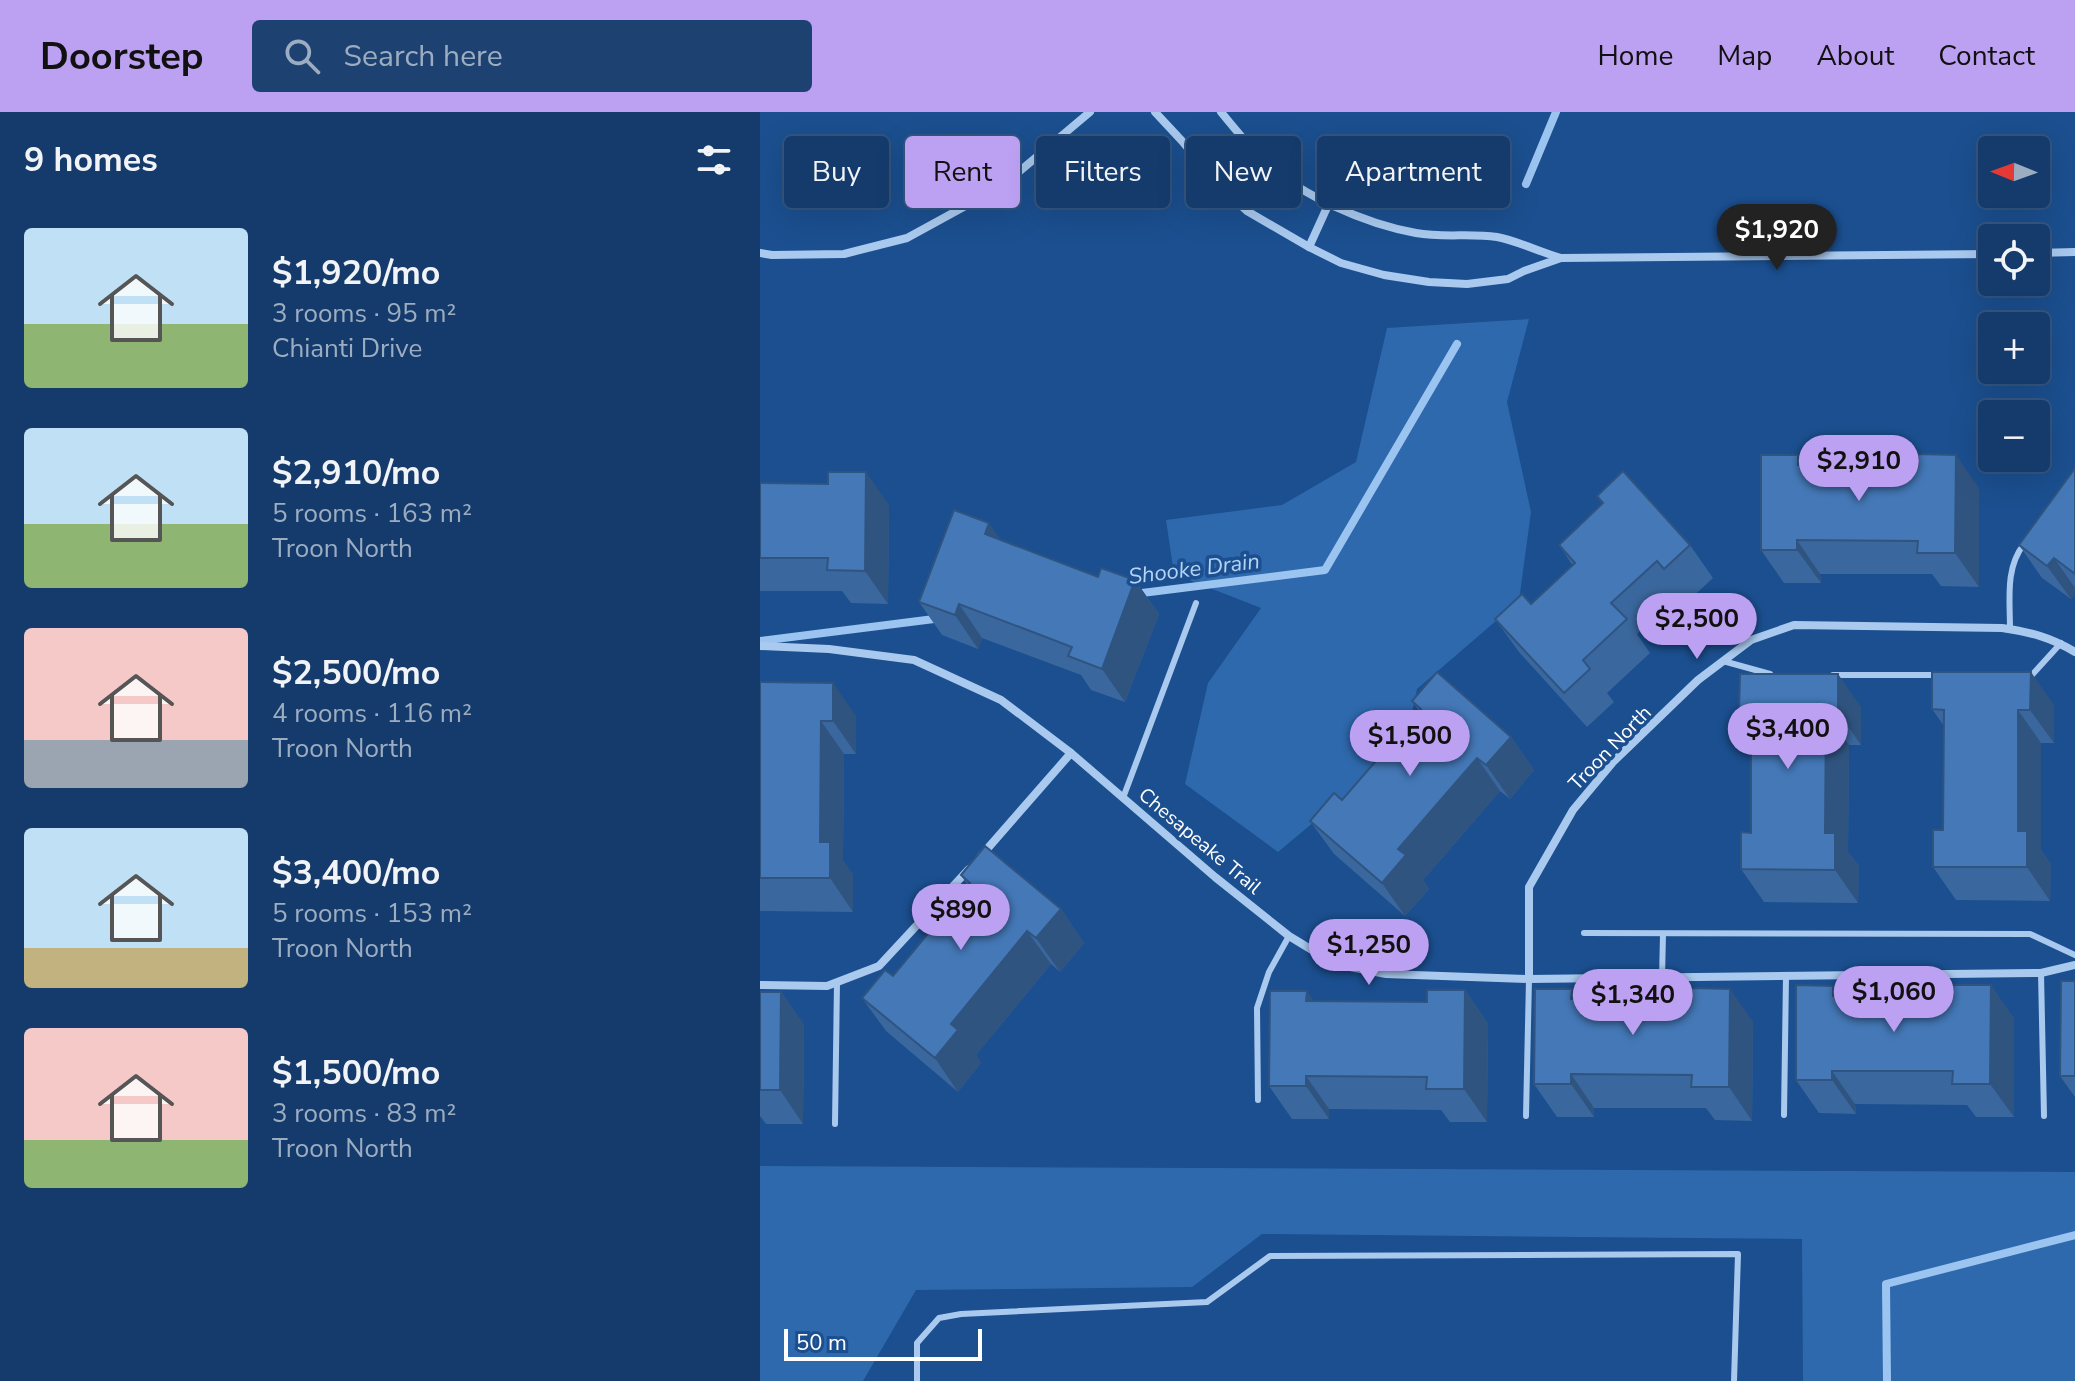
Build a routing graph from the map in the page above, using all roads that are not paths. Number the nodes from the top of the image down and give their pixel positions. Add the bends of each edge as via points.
1 (1090, 112) edge
2 (1155, 112) edge
3 (1221, 112) edge
4 (1317, 196) edge
5 (1327, 208) edge
6 (1341, 208) edge
7 (1309, 247) junction
8 (2075, 252) edge
9 (760, 253) edge
10 (2050, 253) edge
11 (1978, 254) edge
12 (1561, 258) junction
13 (2027, 540) edge
14 (1196, 603) dead end
15 (2010, 629) junction
16 (2061, 643) junction
17 (760, 646) edge
18 (2075, 652) edge
19 (1723, 661) junction
20 (1781, 674) edge
21 (1828, 674) edge
22 (1953, 675) edge
23 (2015, 675) edge
24 (1071, 753) junction
25 (1123, 798) junction
26 (1584, 933) dead end
27 (1663, 934) junction
28 (1289, 936) junction
29 (2075, 955) edge
30 (2075, 965) edge
31 (2041, 973) junction
32 (1786, 976) junction
33 (1662, 978) junction
34 (1529, 979) junction
35 (837, 982) junction
36 (760, 985) edge
37 (1258, 1100) dead end
38 (1784, 1115) dead end
39 (1526, 1116) dead end
40 (2044, 1116) dead end
41 (835, 1124) dead end
42 (917, 1381) edge
43 (1734, 1381) edge

1 - 9 street via 1002,186 907,238 844,254
2 - 7 street via 1247,211
3 - 4 street via 1263,160
5 - 7 street
6 - 12 street via 1378,224 1419,233 1500,238
7 - 12 street via 1384,275 1454,284 1508,279
8 - 10 street
11 - 12 street
13 - 15 lane via 2011,572
14 - 25 lane
15 - 16 street, Troon North
15 - 19 street, Troon North via 1794,625 1751,640
16 - 18 street, Troon North
16 - 23 lane via 2031,676
17 - 24 street, Chesapeake Trail via 914,660 1001,700
19 - 20 lane
19 - 34 street, Troon North via 1614,761 1573,810 1529,887
21 - 22 lane
24 - 25 street, Chesapeake Trail
24 - 35 street via 879,966
25 - 28 street, Chesapeake Trail
26 - 27 lane
27 - 29 lane via 2030,934
27 - 33 lane
28 - 34 street, Chesapeake Trail via 1335,964 1386,974
28 - 37 lane via 1257,1008
30 - 31 street, Chesapeake Trail
31 - 32 street, Chesapeake Trail
31 - 40 lane
32 - 33 street, Chesapeake Trail
32 - 38 lane
33 - 34 street, Chesapeake Trail
34 - 39 lane
35 - 36 street
35 - 41 lane
42 - 43 lane via 917,1343 939,1318 1207,1302 1270,1256 1738,1254

